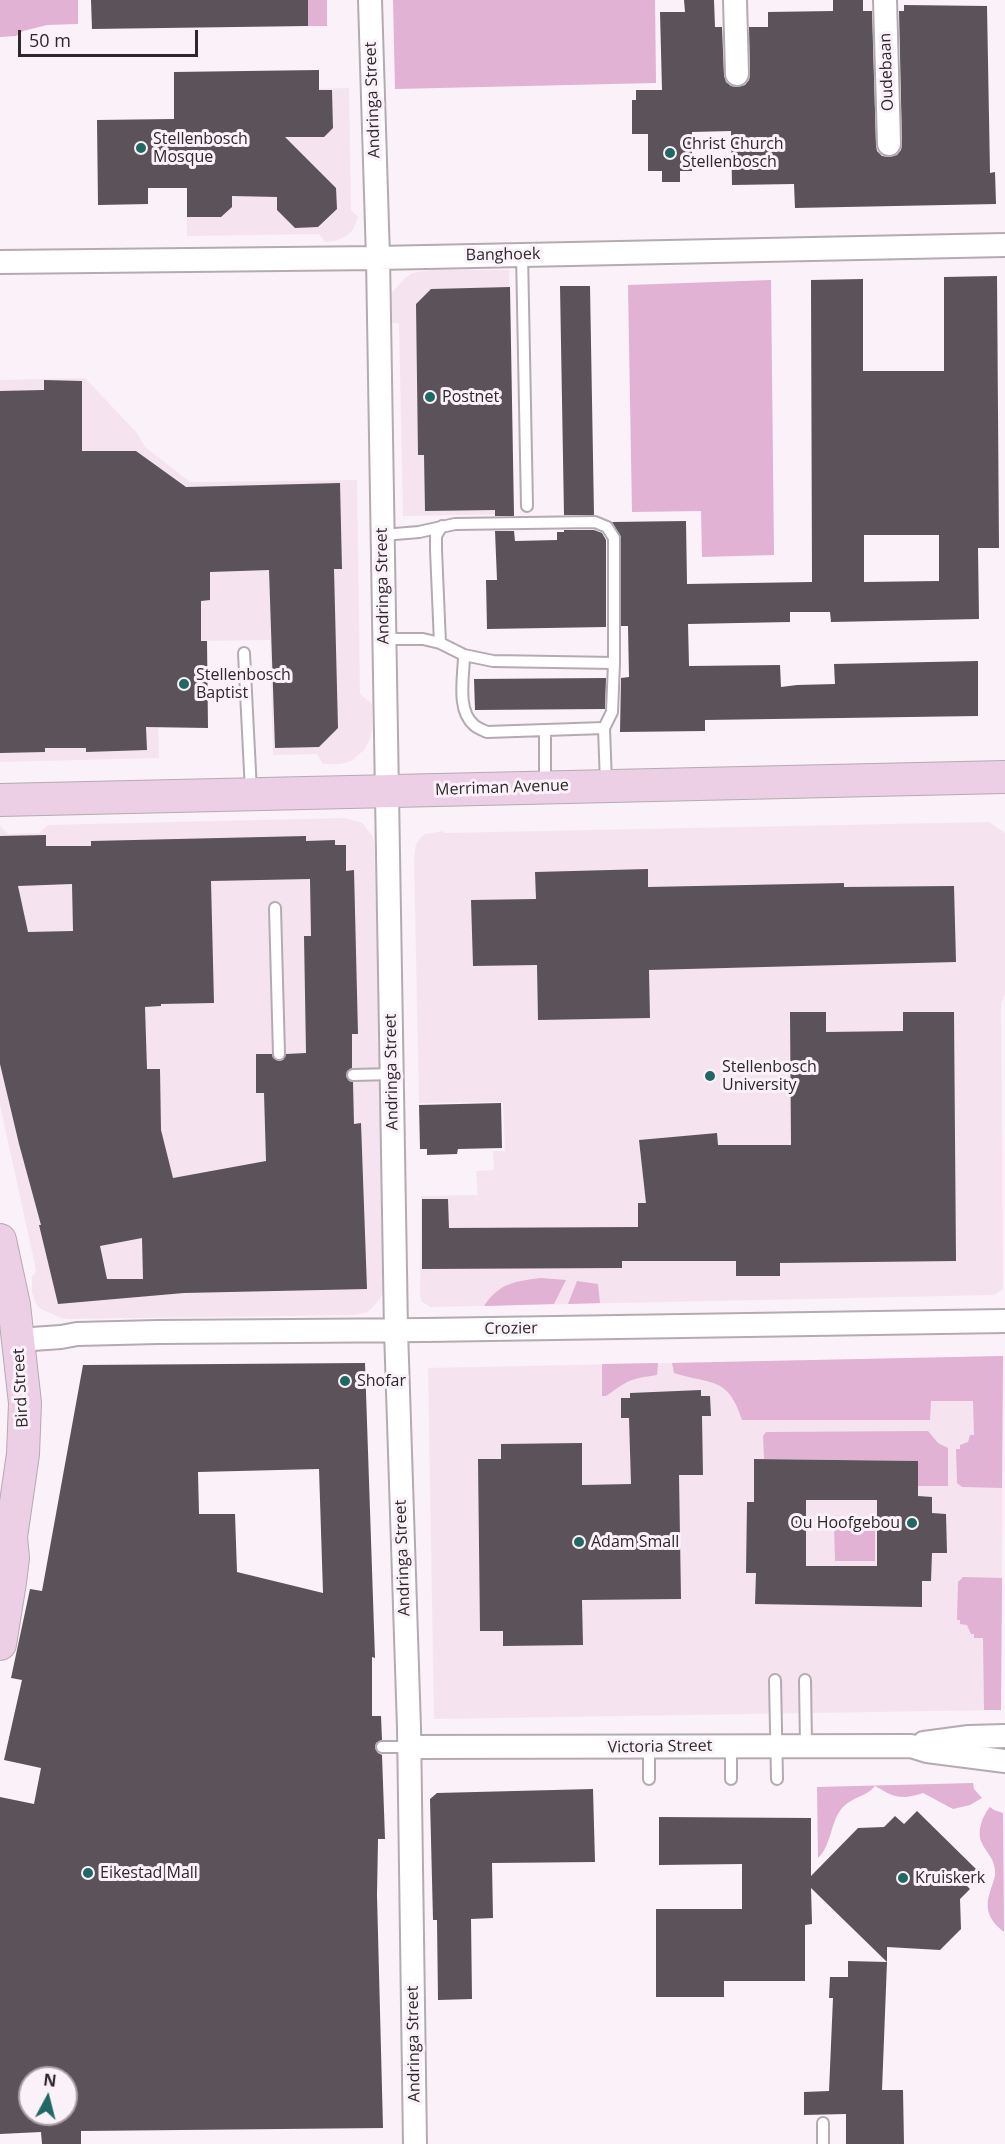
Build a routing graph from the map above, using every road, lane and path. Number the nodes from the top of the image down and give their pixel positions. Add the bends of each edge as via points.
1 (370, 0) edge
2 (735, 0) edge
3 (885, 0) edge
4 (737, 74) dead end
5 (889, 144) dead end
6 (1005, 244) edge
7 (522, 254) junction
8 (378, 258) junction
9 (0, 262) edge
10 (527, 506) dead end
11 (442, 526) junction
12 (383, 536) junction
13 (384, 639) junction
14 (440, 643) junction
15 (244, 653) dead end
16 (464, 655) junction
17 (614, 663) junction
18 (604, 728) junction
19 (545, 730) junction
20 (1005, 777) edge
21 (606, 785) junction
22 (545, 787) junction
23 (386, 792) junction
24 (251, 794) junction
25 (0, 800) edge
26 (275, 908) dead end
27 (279, 1054) dead end
28 (393, 1074) junction
29 (353, 1075) dead end
30 (0, 1240) edge
31 (1005, 1321) edge
32 (396, 1330) junction
33 (18, 1340) junction
34 (5, 1543) edge
35 (0, 1644) edge
36 (775, 1680) dead end
37 (805, 1680) dead end
38 (1005, 1736) edge
39 (806, 1745) junction
40 (731, 1746) junction
41 (776, 1746) junction
42 (910, 1746) junction
43 (382, 1747) dead end
44 (409, 1747) junction
45 (649, 1747) junction
46 (1005, 1761) edge
47 (649, 1779) dead end
48 (731, 1779) dead end
49 (777, 1779) dead end
50 (823, 2123) dead end
51 (415, 2144) edge
52 (823, 2144) edge

1 - 8 street, Andringa Street
2 - 4 street
3 - 5 street, Oudebaan
6 - 7 street, Banghoek
7 - 8 street, Banghoek
7 - 10 lane
8 - 9 street, Banghoek
8 - 12 street, Andringa Street
11 - 12 lane
11 - 14 lane via 436,536
11 - 17 lane via 595,522 607,527 614,538
12 - 13 street, Andringa Street
13 - 14 lane
13 - 23 street, Andringa Street
14 - 16 lane
15 - 24 lane
16 - 17 lane via 493,661
16 - 19 lane via 463,704 474,725 487,732
17 - 18 lane via 612,712
18 - 19 lane
18 - 21 lane
19 - 22 lane
20 - 21 street, Merriman Avenue
21 - 22 street, Merriman Avenue
22 - 23 street, Merriman Avenue
23 - 24 street, Merriman Avenue
23 - 28 street, Andringa Street
24 - 25 street, Merriman Avenue
26 - 27 lane
28 - 29 lane
28 - 32 street, Andringa Street
30 - 33 street, Bird Street
31 - 32 street, Crozier
32 - 33 street, Crozier via 77,1334
32 - 44 street, Andringa Street
33 - 34 street, Bird Street via 25,1403 23,1454
34 - 35 street, Bird Street via 13,1558
36 - 41 lane
37 - 39 lane
38 - 42 street, Victoria Street via 944,1739
39 - 41 street, Victoria Street
39 - 42 street, Victoria Street
40 - 41 street, Victoria Street
40 - 45 street, Victoria Street
40 - 48 lane
41 - 49 lane
42 - 46 street, Victoria Street
43 - 44 lane
44 - 45 street, Victoria Street
44 - 51 street, Andringa Street
45 - 47 lane
50 - 52 lane

